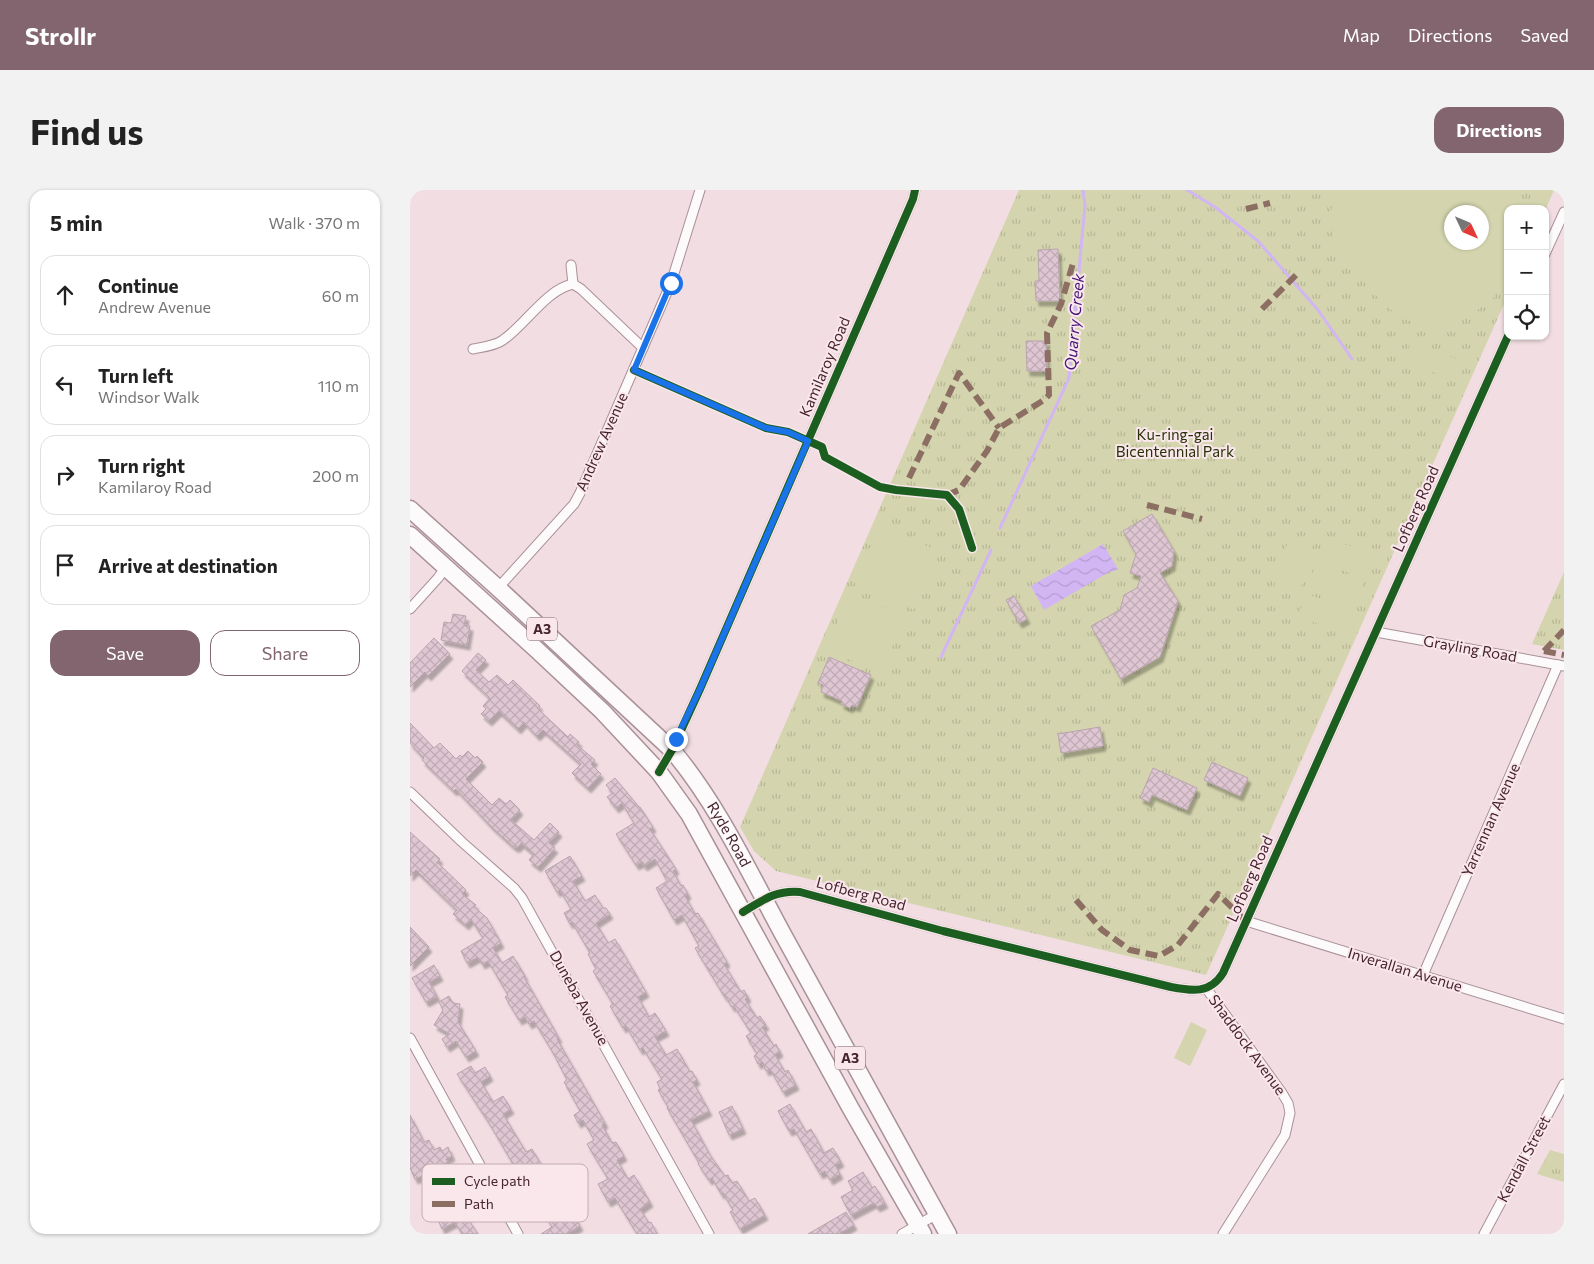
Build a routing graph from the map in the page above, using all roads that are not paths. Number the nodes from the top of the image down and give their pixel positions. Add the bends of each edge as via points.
1 (700, 190) edge
2 (915, 190) edge
3 (1564, 212) edge
4 (1547, 250) edge
5 (571, 265) dead end
6 (573, 284) junction
7 (1506, 340) edge
8 (643, 348) junction
9 (473, 349) dead end
10 (410, 509) edge
11 (410, 535) edge
12 (446, 567) junction
13 (498, 588) junction
14 (410, 609) edge
15 (1376, 632) junction
16 (1561, 665) edge
17 (672, 750) junction
18 (659, 772) junction
19 (410, 792) edge
20 (764, 900) junction
21 (744, 912) junction
22 (1246, 921) junction
23 (1423, 975) junction
24 (1206, 988) junction
25 (1564, 1019) edge
26 (410, 1038) edge
27 (1564, 1084) edge
28 (479, 1164) edge
29 (938, 1214) junction
30 (511, 1222) edge
31 (921, 1230) edge
32 (518, 1234) edge
33 (709, 1234) edge
34 (902, 1234) edge
35 (948, 1234) edge
36 (1223, 1234) edge
37 (1484, 1234) edge

1 - 8 street, Andrew Avenue via 671,283
2 - 17 street, Kamilaroy Road
3 - 4 street
5 - 6 street
6 - 8 street
6 - 9 street via 552,295 503,341
7 - 15 street, Lofberg Road
8 - 13 street, Andrew Avenue via 574,504
10 - 13 highway, Ryde Road / A3
11 - 12 highway, Ryde Road / A3
12 - 14 street
12 - 18 highway, Ryde Road / A3 via 602,711
13 - 17 highway, Ryde Road / A3
15 - 16 street, Grayling Road
15 - 22 street, Lofberg Road
16 - 23 street, Yarrennan Avenue
17 - 18 street, Kamilaroy Road
17 - 20 highway, Ryde Road / A3 via 696,780
18 - 21 highway, Ryde Road / A3 via 689,814
19 - 33 street, Duneba Avenue via 522,898
20 - 21 street, Lofberg Road
20 - 24 street, Lofberg Road via 784,891 800,892 1170,987
20 - 29 highway, Ryde Road / A3
21 - 31 highway, Ryde Road / A3
22 - 23 street, Inverallan Avenue
22 - 24 street, Lofberg Road via 1223,973
23 - 25 street, Inverallan Avenue
24 - 36 street, Shaddock Avenue via 1282,1092 1290,1114 1285,1135
26 - 28 street
27 - 37 street, Kendall Street
29 - 31 street
29 - 35 highway, Ryde Road / A3
30 - 32 street
31 - 34 street

